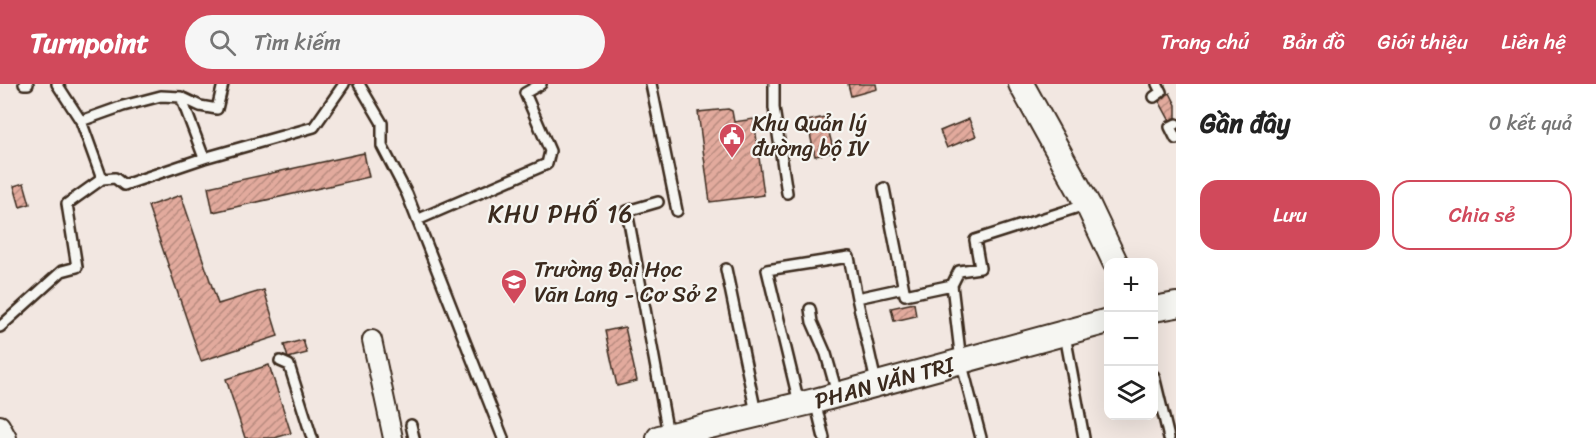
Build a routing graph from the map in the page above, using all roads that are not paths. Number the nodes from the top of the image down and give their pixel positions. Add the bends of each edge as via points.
1 (57, 84) edge
2 (223, 84) edge
3 (344, 84) edge
4 (359, 84) edge
5 (541, 84) edge
6 (651, 84) edge
7 (774, 84) edge
8 (1021, 84) edge
9 (1157, 84) edge
10 (181, 97) junction
11 (1154, 97) dead end
12 (81, 121) junction
13 (1176, 124) edge
14 (1176, 139) edge
15 (204, 158) junction
16 (102, 179) junction
17 (884, 188) dead end
18 (787, 193) dead end
19 (658, 202) dead end
20 (1088, 205) junction
21 (677, 211) dead end
22 (417, 220) junction
23 (1112, 258) edge
24 (726, 269) dead end
25 (952, 285) junction
26 (903, 288) junction
27 (858, 298) junction
28 (1176, 305) edge
29 (1158, 308) edge
30 (810, 309) dead end
31 (1104, 322) edge
32 (0, 327) edge
33 (1065, 333) junction
34 (372, 340) dead end
35 (961, 361) junction
36 (280, 362) dead end
37 (876, 385) junction
38 (1158, 393) edge
39 (817, 401) junction
40 (756, 415) junction
41 (0, 425) edge
42 (411, 425) dead end
43 (707, 432) edge
44 (664, 437) edge
45 (7, 438) edge
46 (312, 438) edge
47 (393, 438) edge
48 (414, 438) edge
49 (502, 438) edge
50 (824, 438) edge
51 (981, 438) edge
52 (1084, 438) edge
53 (1169, 438) edge

1 - 12 lane
2 - 10 lane via 217,109
3 - 15 lane via 314,127
4 - 22 lane via 382,123 382,146
5 - 22 lane via 525,93 550,151 547,164
6 - 21 lane
7 - 18 lane
8 - 20 main road
9 - 11 lane via 1161,92
10 - 12 lane via 161,96
10 - 15 lane
12 - 16 lane
13 - 14 lane via 1170,128
15 - 16 lane via 124,185 115,178
16 - 32 lane via 67,204 77,267 62,271
17 - 26 lane
19 - 44 lane via 627,211
20 - 23 main road
20 - 25 lane via 975,240 980,268 959,271
22 - 49 lane
24 - 40 lane
25 - 26 lane via 905,295
25 - 35 lane
26 - 27 lane
27 - 37 lane
27 - 39 lane via 849,257 767,270
28 - 29 main road
30 - 39 lane via 826,354
31 - 33 main road, PHAN VĂN TRỊ
33 - 35 main road, PHAN VĂN TRỊ
33 - 52 lane
34 - 47 street
35 - 37 main road, PHAN VĂN TRỊ
35 - 51 lane
36 - 46 lane via 289,365
37 - 39 main road, PHAN VĂN TRỊ
38 - 53 lane
39 - 40 main road, PHAN VĂN TRỊ
39 - 50 lane
40 - 43 main road, PHAN VĂN TRỊ
41 - 45 street
42 - 48 lane
43 - 44 main road, PHAN VĂN TRỊ

